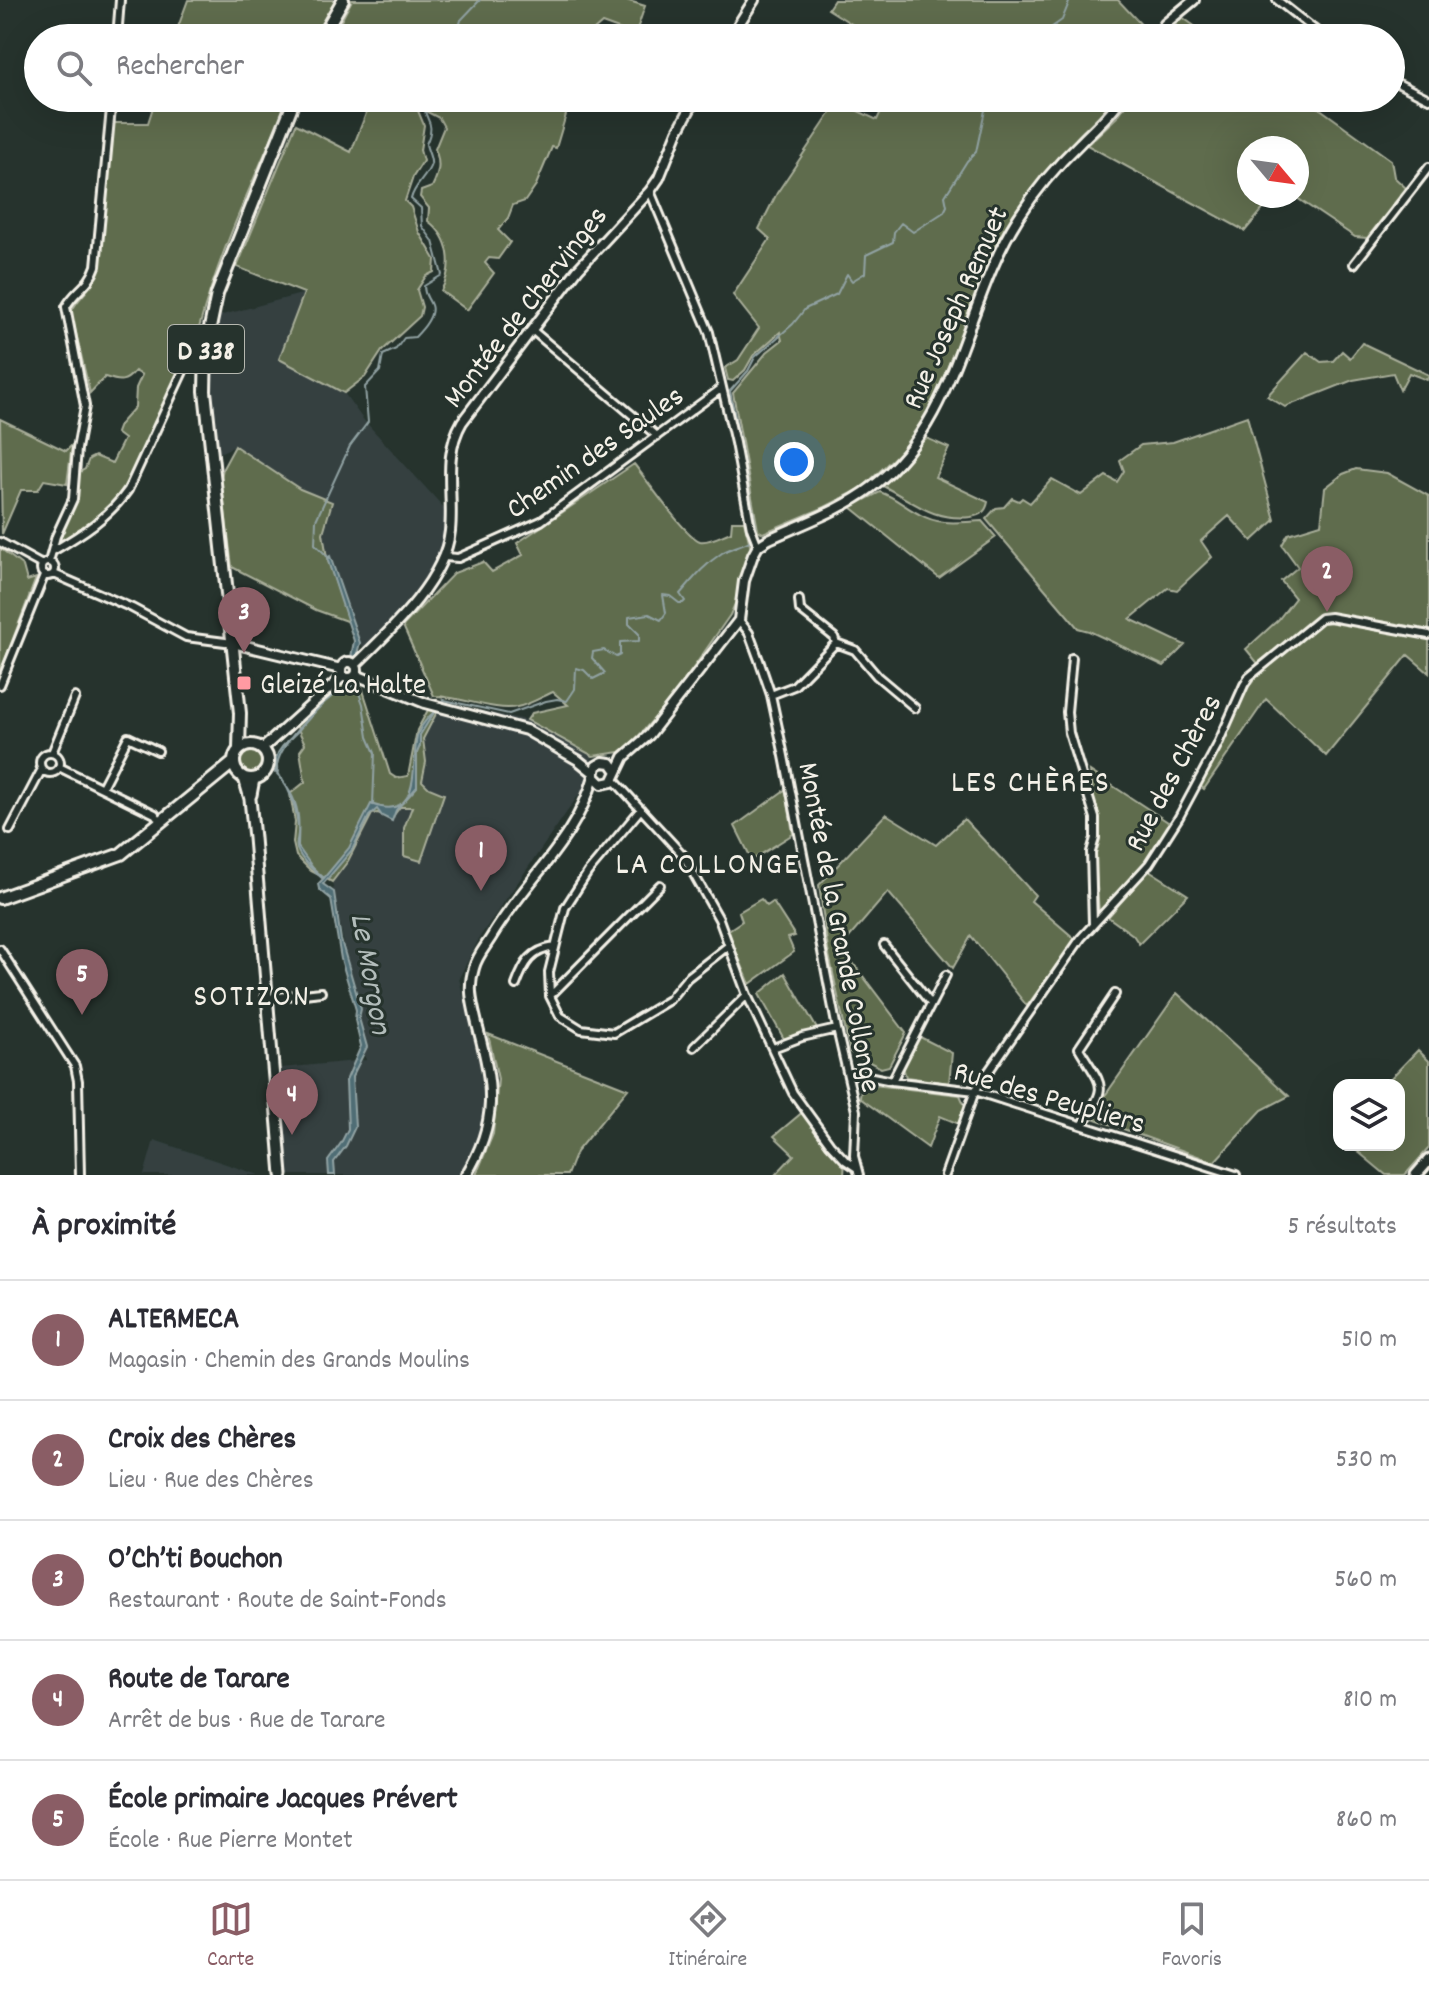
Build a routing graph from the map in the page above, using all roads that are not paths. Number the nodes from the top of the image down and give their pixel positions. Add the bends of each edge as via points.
1 (120, 0) edge
2 (343, 0) edge
3 (754, 0) edge
4 (1194, 0) edge
5 (1277, 0) edge
6 (118, 24) edge
7 (329, 24) edge
8 (739, 24) edge
9 (1165, 24) edge
10 (1307, 24) edge
11 (1405, 87) edge
12 (1429, 99) edge
13 (111, 112) edge
14 (289, 112) edge
15 (688, 112) edge
16 (1110, 112) edge
17 (1429, 167) edge
18 (650, 191) junction
19 (1354, 264) dead end
20 (532, 330) junction
21 (207, 345) junction
22 (722, 388) junction
23 (657, 436) junction
24 (0, 542) edge
25 (758, 546) junction
26 (53, 551) junction
27 (444, 557) junction
28 (46, 563) junction
29 (54, 574) junction
30 (44, 576) junction
31 (799, 600) dead end
32 (739, 620) junction
33 (1429, 635) edge
34 (233, 643) junction
35 (836, 643) junction
36 (1072, 658) dead end
37 (355, 670) junction
38 (342, 672) junction
39 (0, 685) edge
40 (771, 695) junction
41 (75, 697) dead end
42 (915, 708) dead end
43 (244, 747) junction
44 (262, 749) junction
45 (158, 751) dead end
46 (52, 753) junction
47 (624, 757) junction
48 (578, 760) junction
49 (234, 762) junction
50 (606, 762) junction
51 (59, 767) junction
52 (42, 769) junction
53 (616, 770) junction
54 (594, 775) junction
55 (246, 777) junction
56 (212, 782) junction
57 (610, 782) junction
58 (102, 787) junction
59 (586, 803) junction
60 (641, 809) junction
61 (161, 822) junction
62 (10, 830) dead end
63 (660, 885) dead end
64 (0, 898) edge
65 (1093, 924) junction
66 (884, 945) dead end
67 (728, 946) junction
68 (555, 947) junction
69 (0, 949) edge
70 (946, 975) dead end
71 (516, 985) dead end
72 (321, 992) dead end
73 (1115, 994) dead end
74 (747, 995) junction
75 (550, 996) junction
76 (269, 998) junction
77 (931, 1004) junction
78 (837, 1029) junction
79 (694, 1047) dead end
80 (773, 1048) junction
81 (848, 1072) junction
82 (892, 1081) junction
83 (975, 1091) junction
84 (1083, 1124) junction
85 (1429, 1160) edge
86 (858, 1172) edge
87 (80, 1175) edge
88 (282, 1175) edge
89 (466, 1175) edge
90 (945, 1175) edge
91 (1236, 1175) edge
92 (1416, 1175) edge

1 - 6 street
2 - 7 main road
3 - 8 street
4 - 9 street
5 - 10 street
11 - 12 street
13 - 26 street via 96,266 88,284 66,307 85,406 73,499
14 - 21 main road, D 338 via 217,294
15 - 18 street, Montée de Chervinges
16 - 25 street, Rue Joseph Remuet via 1018,218 944,396 908,453 853,500
17 - 19 street
18 - 20 street, Montée de Chervinges via 578,269
18 - 22 street via 709,332
20 - 23 street
20 - 27 street, Montée de Chervinges via 455,433
21 - 26 street via 193,350 115,508
21 - 34 main road, D 338 via 205,391
22 - 23 street, Chemin des Saules
22 - 25 street
23 - 27 street, Chemin des Saules via 541,521 458,558
24 - 28 street
25 - 32 street via 744,581
26 - 28 street
27 - 37 street, Montée de Chervinges via 425,588
28 - 29 street via 56,568
28 - 30 street
29 - 30 street
29 - 34 street via 186,637
30 - 39 street
31 - 35 street via 800,610
32 - 40 street, Montée de la Grande Collonge via 749,633
32 - 47 street via 649,735
33 - 65 street, Rue des Chères via 1321,618 1249,677 1179,817 1149,864
34 - 38 street
34 - 43 main road, D 338
35 - 40 street via 794,686
35 - 42 street via 855,650
36 - 65 street via 1069,733 1095,818
37 - 38 street via 350,679
37 - 38 street via 347,662
37 - 48 street via 425,703 526,730
38 - 44 street
40 - 78 street, Montée de la Grande Collonge
41 - 46 street
43 - 44 main road
43 - 49 main road
44 - 55 main road via 268,760 264,773
45 - 58 street via 128,737
46 - 51 street via 59,758
46 - 52 street via 41,758
47 - 50 street
47 - 53 street
48 - 50 street
48 - 54 street
49 - 55 main road
49 - 56 main road
50 - 53 street
50 - 54 street via 596,766
51 - 52 street via 51,772
51 - 58 street
52 - 62 street
53 - 57 street
54 - 57 street via 599,782
54 - 59 street
55 - 56 main road
55 - 76 main road
56 - 61 main road
57 - 59 street
57 - 60 street
58 - 61 street
59 - 89 street via 475,964 469,988 491,1077 489,1119
60 - 67 street via 683,855
60 - 68 street via 565,908
61 - 64 main road via 121,854
63 - 75 street
65 - 83 street, Rue des Chères
66 - 77 street
67 - 74 street
67 - 75 street via 687,978 669,1000 614,1033 581,1029 560,1016
68 - 71 street via 530,956
68 - 75 street
69 - 87 street via 75,1066
70 - 77 street
72 - 76 street
73 - 84 street via 1079,1048 1102,1085
74 - 79 street
74 - 80 street
76 - 88 main road
77 - 82 street
78 - 80 street
78 - 81 street, Montée de la Grande Collonge
80 - 86 street via 804,1111
81 - 82 street, Rue des Peupliers
81 - 86 street, Montée de la Grande Collonge via 856,1111
82 - 83 street, Rue des Peupliers
83 - 84 street, Rue des Peupliers
83 - 90 street, Rue des Chères
84 - 91 street, Rue des Peupliers
85 - 92 main road

